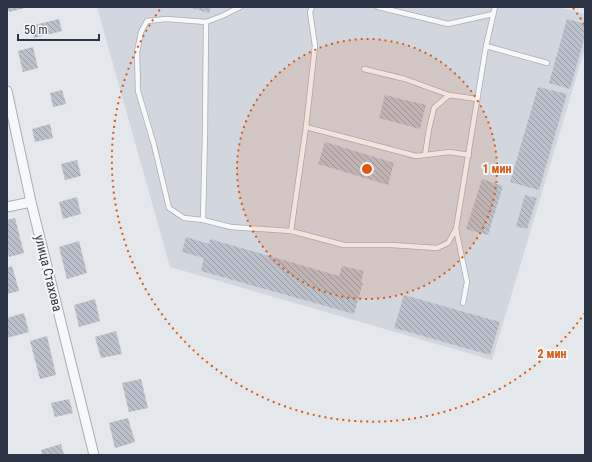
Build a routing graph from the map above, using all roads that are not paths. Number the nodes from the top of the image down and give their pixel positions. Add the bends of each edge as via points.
1 (240, 7) edge
2 (312, 7) edge
3 (378, 7) edge
4 (495, 7) edge
5 (493, 14) junction
6 (206, 22) junction
7 (486, 46) junction
8 (547, 62) dead end
9 (364, 69) dead end
10 (7, 91) edge
11 (449, 95) junction
12 (477, 99) junction
13 (306, 126) junction
14 (425, 155) junction
15 (469, 155) junction
16 (31, 202) junction
17 (7, 207) edge
18 (203, 220) junction
19 (456, 229) junction
20 (291, 230) junction
21 (463, 302) dead end
22 (94, 455) edge

1 - 6 lane
2 - 13 lane via 310,12 315,46
3 - 5 lane via 448,24
4 - 5 lane
5 - 7 lane
6 - 18 lane
6 - 18 lane via 166,19 147,21 141,32 137,52 138,91 169,208 184,218
7 - 8 lane
7 - 12 lane
9 - 11 lane via 405,79
10 - 16 street, улица Стахова
11 - 12 lane
11 - 14 lane via 434,108
12 - 15 lane
13 - 14 lane via 416,156
13 - 20 lane
14 - 15 lane via 450,152
15 - 19 lane
16 - 17 street
16 - 22 street, улица Стахова
18 - 20 lane via 231,228
19 - 20 lane via 448,243 437,248 344,245
19 - 21 lane via 466,282

